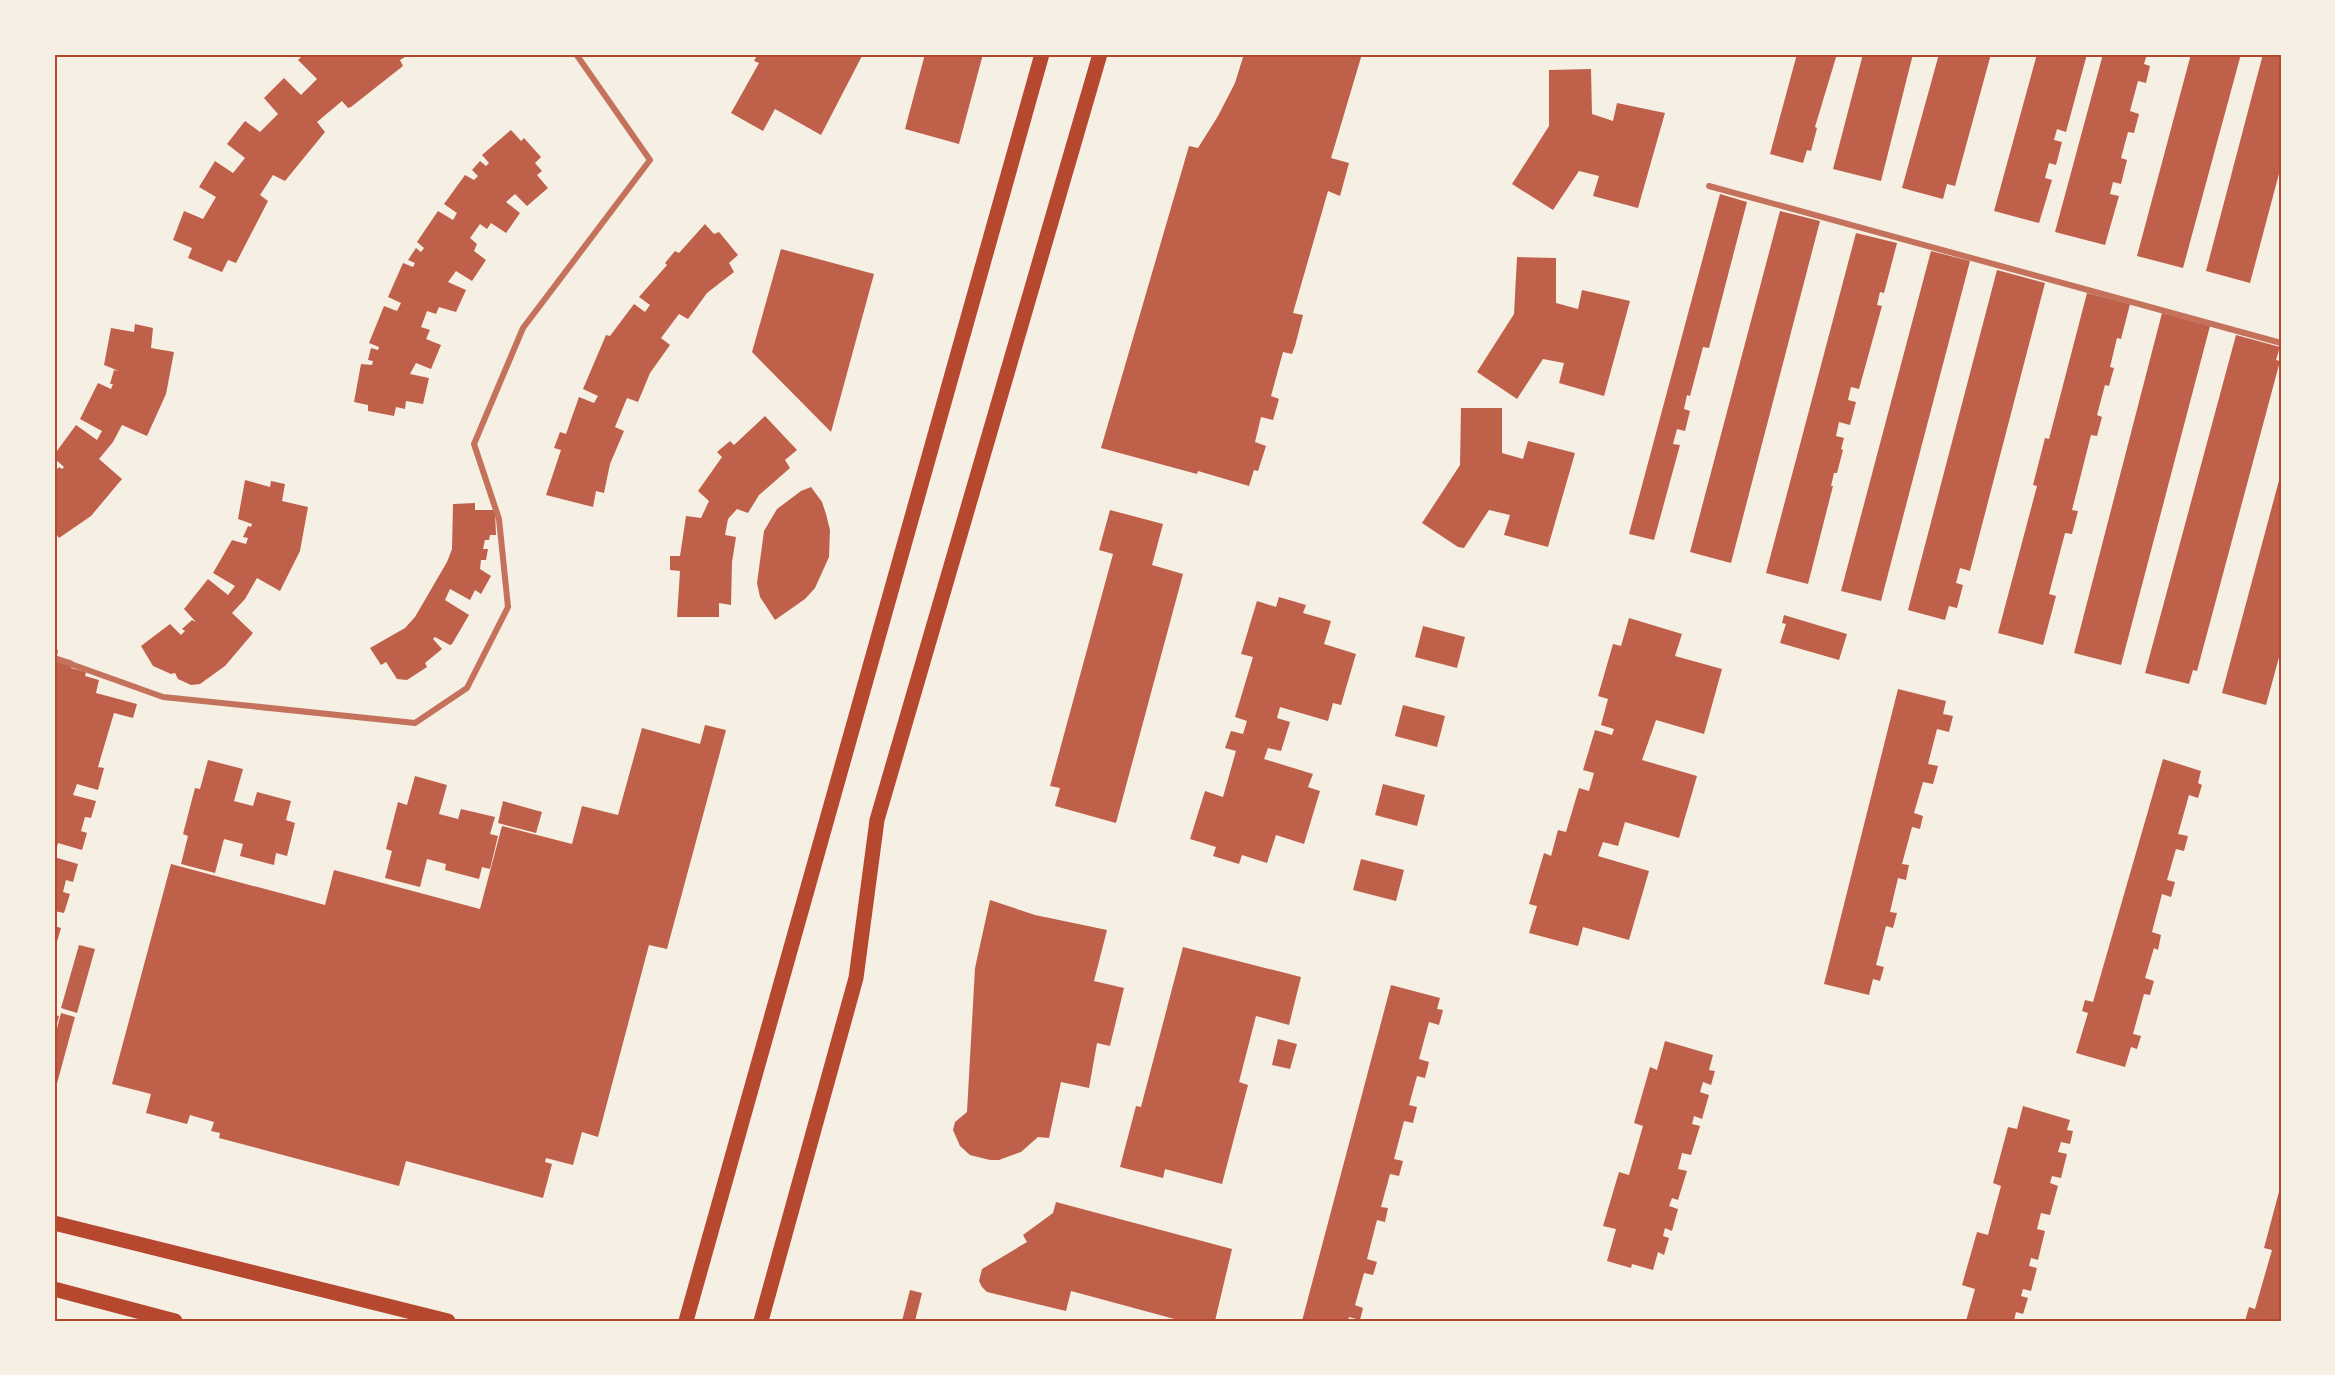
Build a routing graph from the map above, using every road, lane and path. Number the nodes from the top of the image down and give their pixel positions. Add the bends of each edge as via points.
1 (576, 54) edge
2 (1042, 54) edge
3 (1100, 54) edge
4 (1709, 186) dead end
5 (2281, 343) edge
6 (54, 657) edge
7 (54, 1223) edge
8 (54, 1289) edge
9 (175, 1321) edge
10 (448, 1321) edge
11 (686, 1321) edge
12 (761, 1321) edge

1 - 6 street via 650,160 523,328 474,444 499,519 508,607 467,688 414,723 163,697
2 - 11 main road
3 - 12 main road via 877,820 856,978
4 - 5 street
7 - 10 main road
8 - 9 main road

